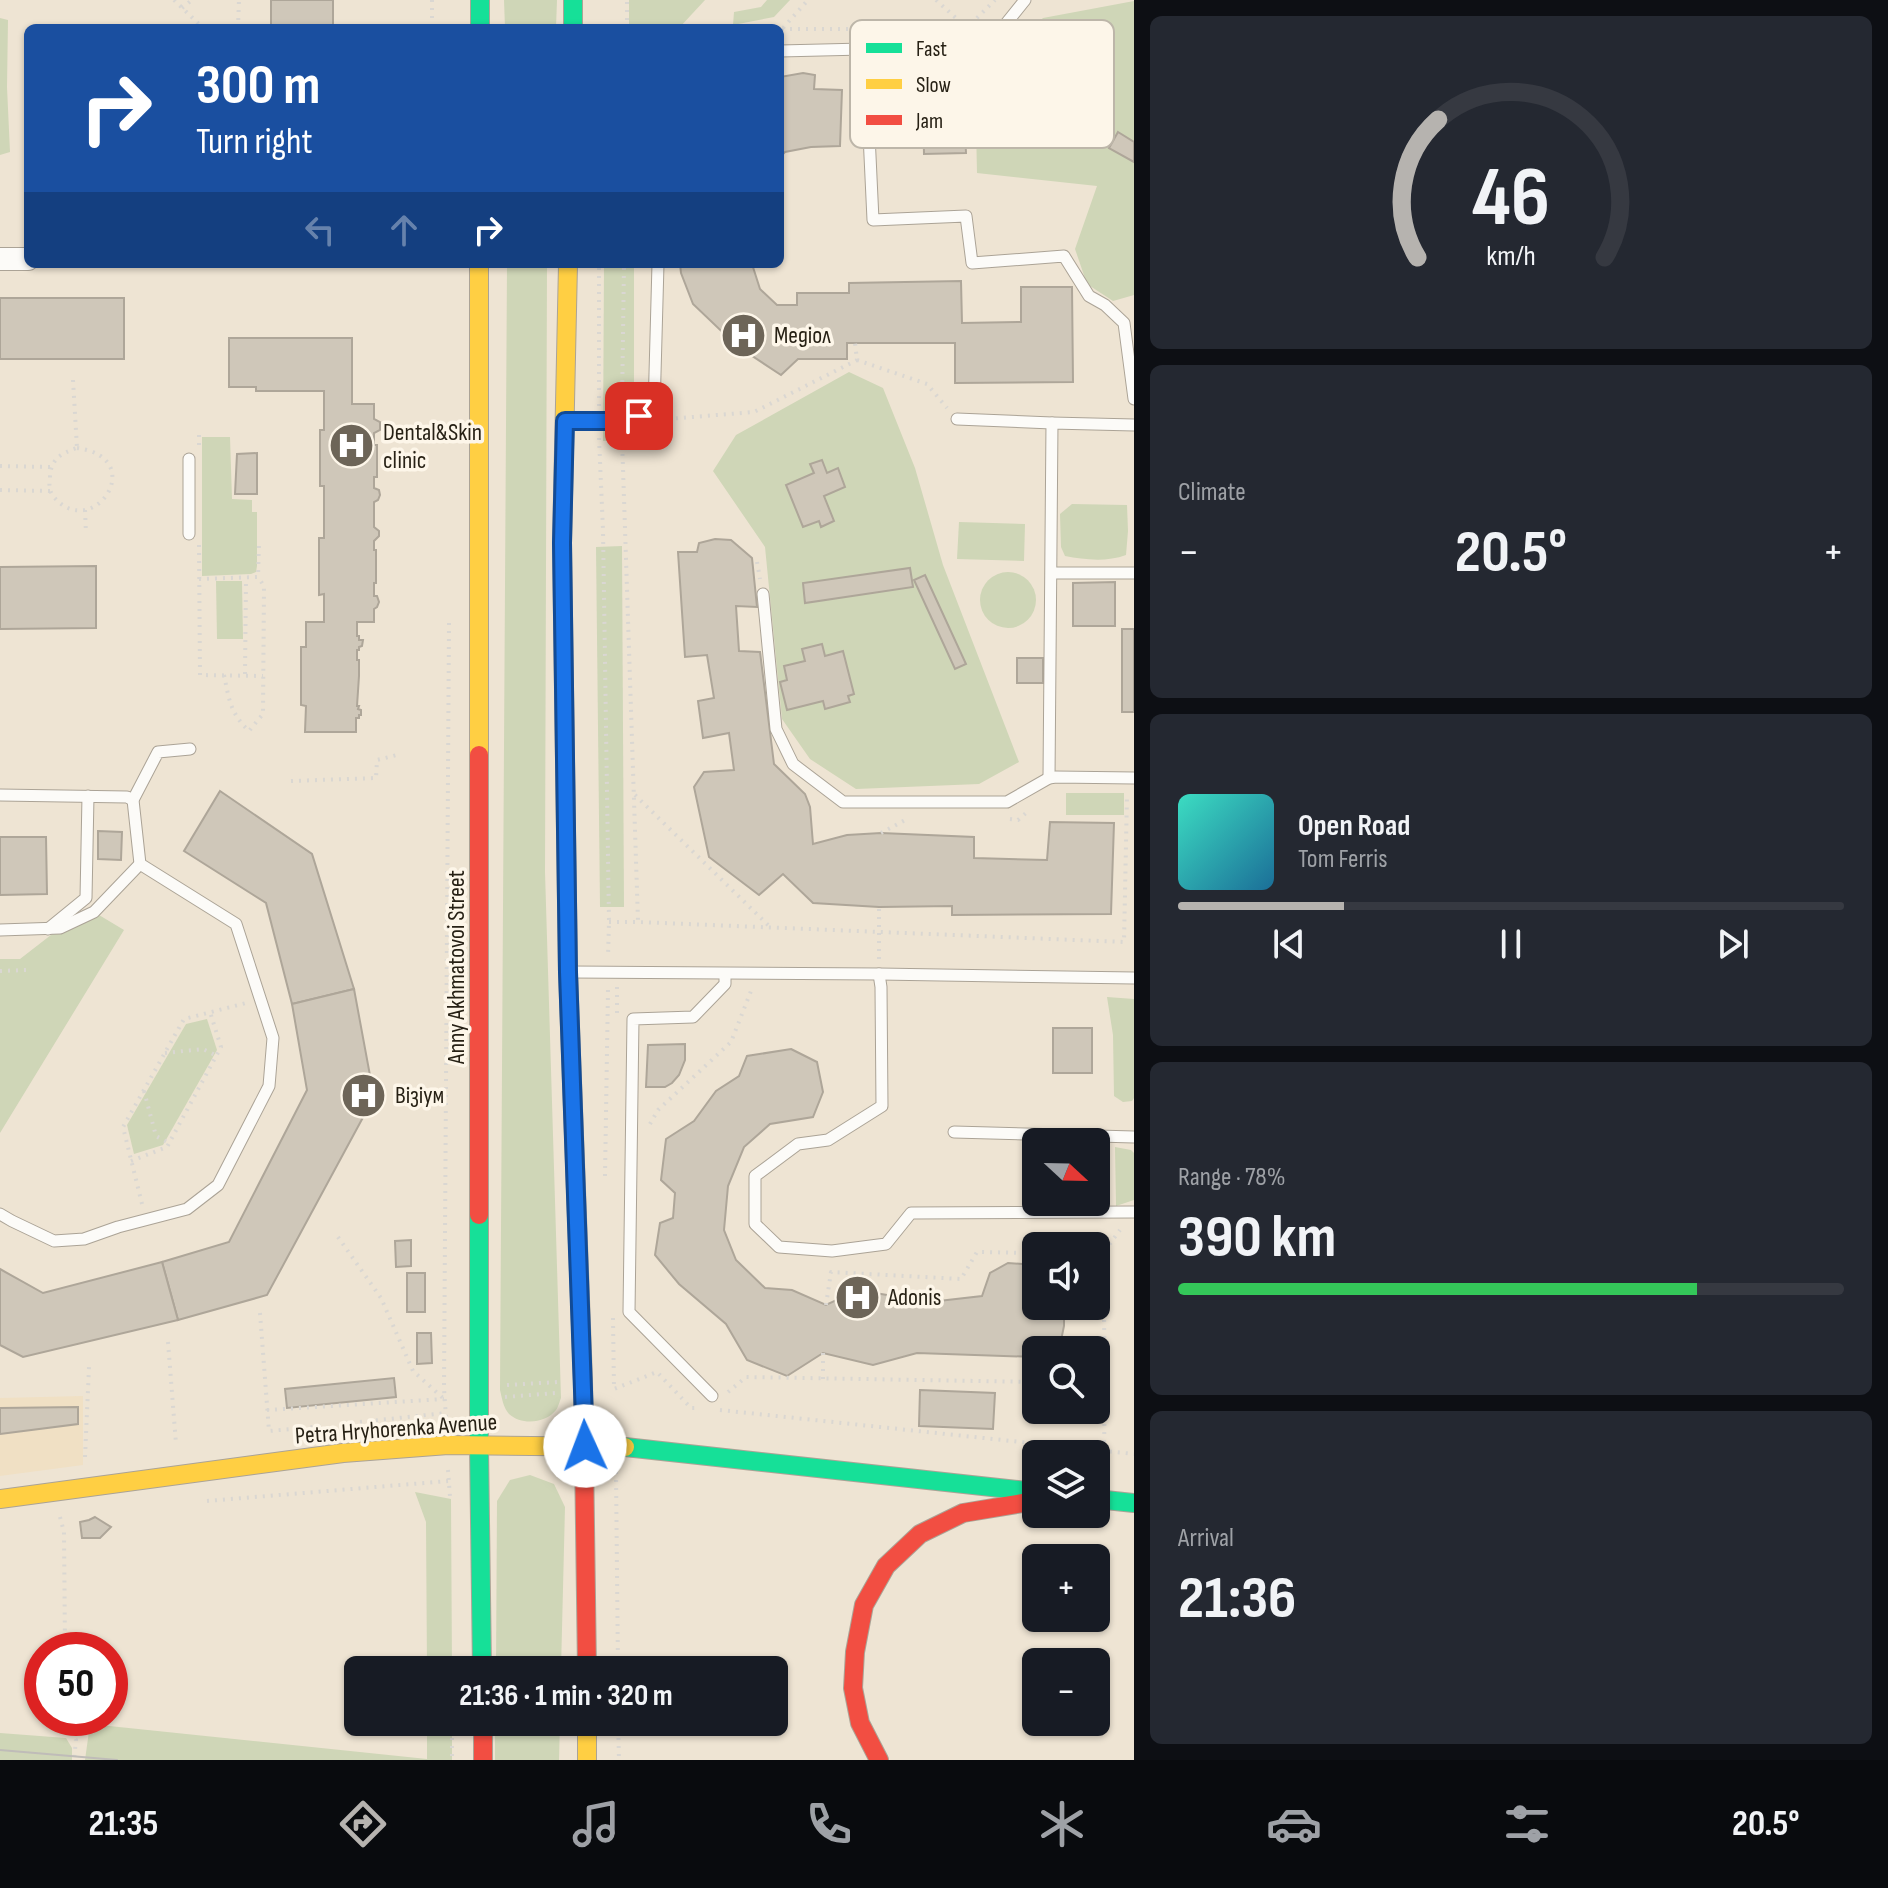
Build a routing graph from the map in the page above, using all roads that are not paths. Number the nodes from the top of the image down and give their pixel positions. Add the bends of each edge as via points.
1 (480, 0) edge
2 (573, 0) edge
3 (1025, 0) edge
4 (1009, 20) edge
5 (480, 24) edge
6 (573, 24) edge
7 (850, 49) edge
8 (784, 51) edge
9 (870, 148) edge
10 (0, 259) edge
11 (24, 259) edge
12 (479, 268) edge
13 (568, 268) edge
14 (658, 268) edge
15 (1134, 399) edge
16 (957, 419) road end
17 (565, 421) junction
18 (1052, 423) junction
19 (1134, 425) edge
20 (189, 459) dead end
21 (194, 533) road end
22 (1052, 573) junction
23 (1134, 573) edge
24 (763, 594) dead end
25 (190, 749) dead end
26 (1049, 778) junction
27 (1134, 778) edge
28 (0, 795) edge
29 (88, 796) junction
30 (133, 800) junction
31 (140, 864) junction
32 (48, 929) junction
33 (0, 930) edge
34 (568, 972) junction
35 (879, 974) junction
36 (1134, 978) edge
37 (725, 979) junction
38 (954, 1132) dead end
39 (1134, 1137) edge
40 (1134, 1212) edge
41 (0, 1214) edge
42 (712, 1396) dead end
43 (479, 1446) junction
44 (585, 1446) junction
45 (1022, 1490) edge
46 (0, 1499) edge
47 (1110, 1500) edge
48 (1022, 1503) edge
49 (1134, 1503) edge
50 (482, 1656) edge
51 (587, 1656) edge
52 (483, 1736) edge
53 (587, 1736) edge
54 (483, 1760) edge
55 (587, 1760) edge
56 (879, 1760) edge

1 - 5 main road
2 - 6 main road
3 - 4 lane
7 - 8 lane
9 - 15 lane via 873,220 966,216 972,263 1064,256 1089,296 1124,323
10 - 11 street
12 - 43 main road, Anny Akhmatovoi Street
13 - 17 main road
14 - 17 lane via 654,410 622,421
16 - 18 lane
17 - 34 main road
18 - 19 lane
18 - 22 lane
20 - 21 lane
22 - 23 lane
22 - 26 lane
24 - 26 lane via 776,729 793,764 843,802 1007,802
25 - 30 lane via 158,752
26 - 27 lane
28 - 29 lane
29 - 30 lane
29 - 32 lane via 86,898
30 - 31 lane
31 - 32 lane via 94,912
31 - 41 lane via 236,924 273,1038 269,1086 218,1185 187,1209 84,1239 54,1241
32 - 33 lane
34 - 37 lane
34 - 44 main road
35 - 36 lane
35 - 37 lane
35 - 40 lane via 882,1106 828,1140 798,1144 755,1176 755,1224 779,1247 832,1251 886,1244 911,1213
37 - 42 lane via 693,1017 633,1019 629,1312
38 - 39 lane
43 - 44 main road, Petra Hryhorenka Avenue
43 - 46 main road, Petra Hryhorenka Avenue via 343,1453
43 - 50 main road, Anny Akhmatovoi Street
44 - 45 main road, Petra Hryhorenka Avenue
44 - 51 main road
47 - 49 main road
48 - 56 main road via 963,1513 920,1534 886,1566 864,1605 853,1688 860,1723
52 - 54 main road
53 - 55 main road

